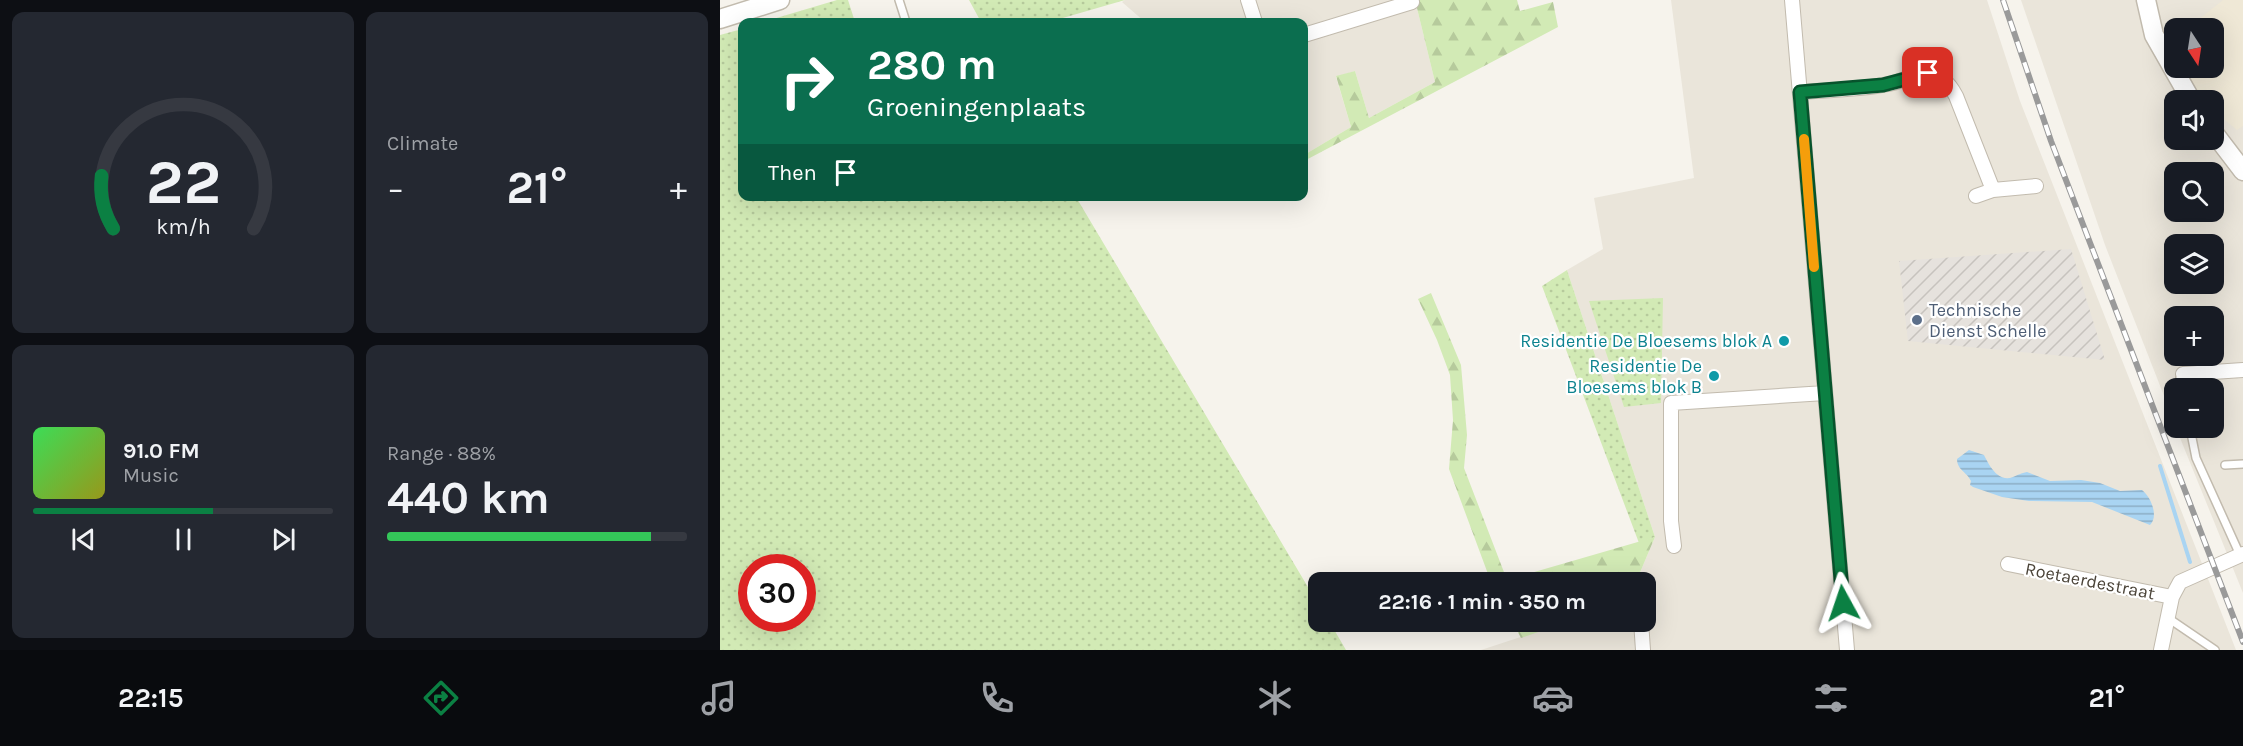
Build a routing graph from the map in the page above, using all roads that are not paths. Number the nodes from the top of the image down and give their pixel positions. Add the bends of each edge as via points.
1 (780, 0) edge
2 (899, 0) edge
3 (1248, 0) edge
4 (1792, 0) edge
5 (2146, 0) edge
6 (1412, 2) dead end
7 (905, 18) edge
8 (1254, 18) edge
9 (720, 19) edge
10 (1308, 33) edge
11 (2185, 90) edge
12 (1800, 92) junction
13 (2224, 145) edge
14 (2243, 171) edge
15 (2036, 186) dead end
16 (1992, 190) junction
17 (1976, 196) dead end
18 (2243, 370) edge
19 (2183, 374) joint
20 (2180, 378) edge
21 (1825, 393) junction
22 (2192, 438) edge
23 (2243, 464) edge
24 (2225, 465) dead end
25 (1674, 546) dead end
26 (2242, 557) edge
27 (2008, 564) dead end
28 (2172, 597) junction
29 (2168, 618) junction
30 (1642, 632) edge
31 (1643, 650) edge
32 (1846, 650) edge
33 (2161, 650) edge
34 (2215, 650) edge

1 - 9 street
2 - 7 lane
3 - 8 street
4 - 12 street
5 - 11 street via 2154,35
6 - 10 street
12 - 16 street via 1883,85 1920,74 1937,75 1956,96
12 - 21 street
13 - 14 street
15 - 16 street
16 - 17 street
18 - 19 street
19 - 20 lane
21 - 25 street via 1671,403
21 - 32 street
22 - 26 lane via 2196,458
23 - 24 lane
26 - 28 street via 2180,582
27 - 28 street, Roetaerdestraat
28 - 29 street
29 - 33 street
29 - 34 lane
30 - 31 street

